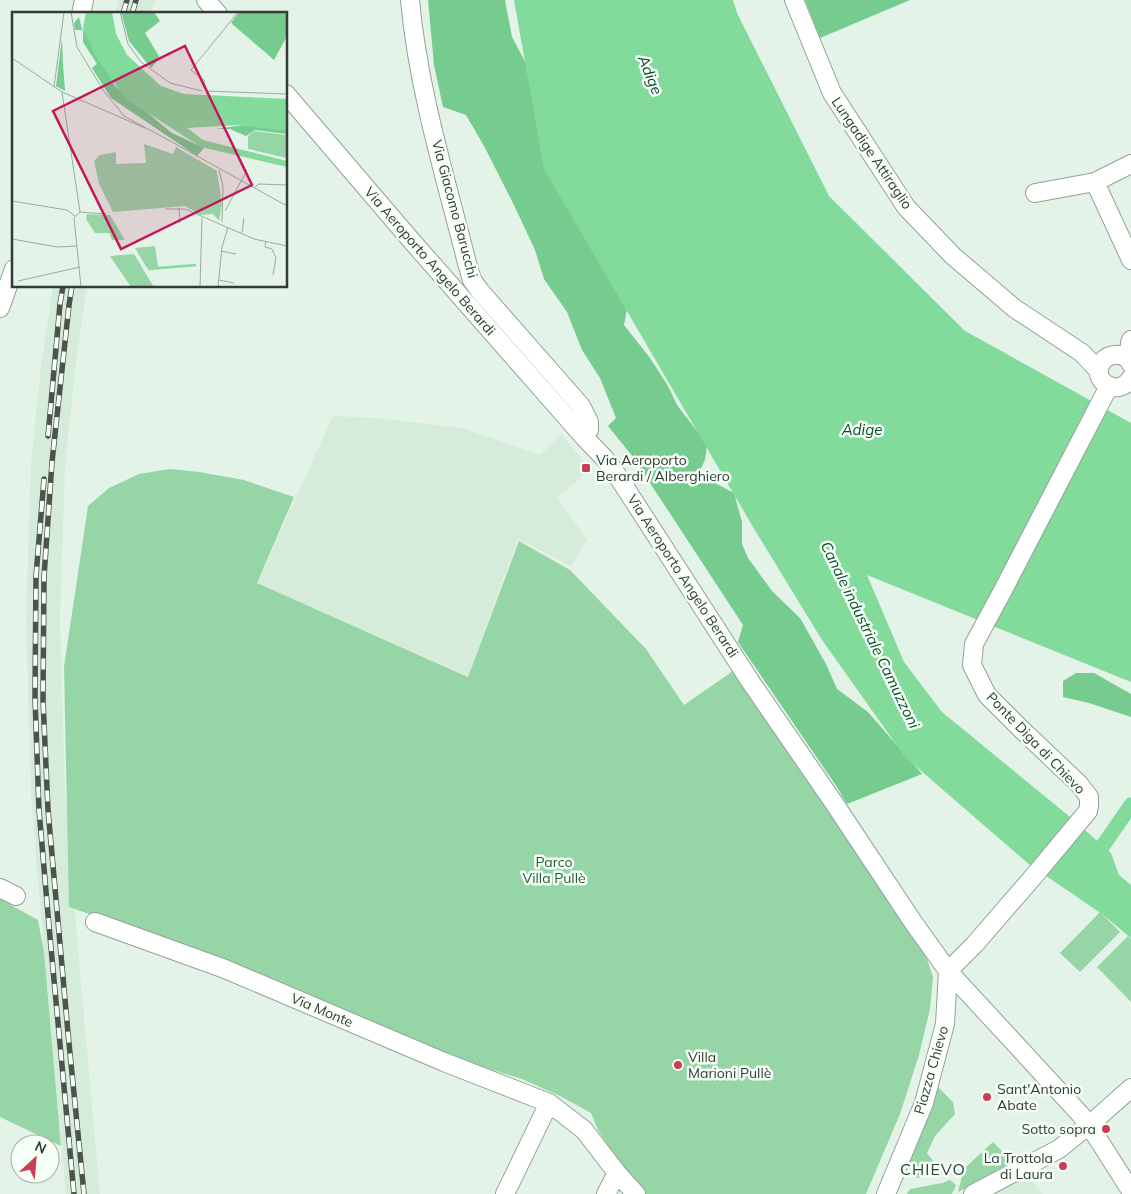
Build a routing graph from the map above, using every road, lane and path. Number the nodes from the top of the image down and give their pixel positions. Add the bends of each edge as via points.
1 (206, 0) edge
2 (410, 0) edge
3 (794, 0) edge
4 (216, 12) edge
5 (288, 96) edge
6 (1131, 164) edge
7 (1095, 182) junction
8 (1035, 193) dead end
9 (1131, 260) edge
10 (12, 275) edge
11 (0, 308) edge
12 (1130, 342) edge
13 (1118, 374) edge
14 (583, 436) junction
15 (95, 922) dead end
16 (948, 971) junction
17 (1131, 1088) edge
18 (549, 1103) junction
19 (1089, 1125) junction
20 (617, 1172) junction
21 (1131, 1190) edge
22 (505, 1194) edge
23 (606, 1194) edge
24 (636, 1194) edge
25 (886, 1194) edge
26 (973, 1194) edge

1 - 4 street
2 - 14 street, Via Giacomo Barucchi via 422,84 472,280 581,406 589,422 589,430
3 - 13 street, Lungadige Attiraglio via 832,93 906,207 953,256 1014,308
5 - 14 street, Via Aeroporto Angelo Berardi
6 - 7 street
7 - 8 street
7 - 9 street
10 - 11 street
12 - 13 street
13 - 16 street, Ponte Diga di Chievo via 984,624 974,644 972,665 987,695 1079,784 1089,797 1088,811 1034,877
14 - 16 street, Via Aeroporto Angelo Berardi via 618,475 750,681
15 - 18 street, Via Monte via 225,969
16 - 19 street, Via Aeroporto Angelo Berardi
16 - 25 street, Piazza Chievo via 945,1024 924,1102
17 - 19 street
18 - 20 street, Via Monte via 584,1130
18 - 22 street
19 - 21 street, Via Aeroporto Angelo Berardi
19 - 26 street via 1059,1149
20 - 23 street
20 - 24 street, Via Monte

